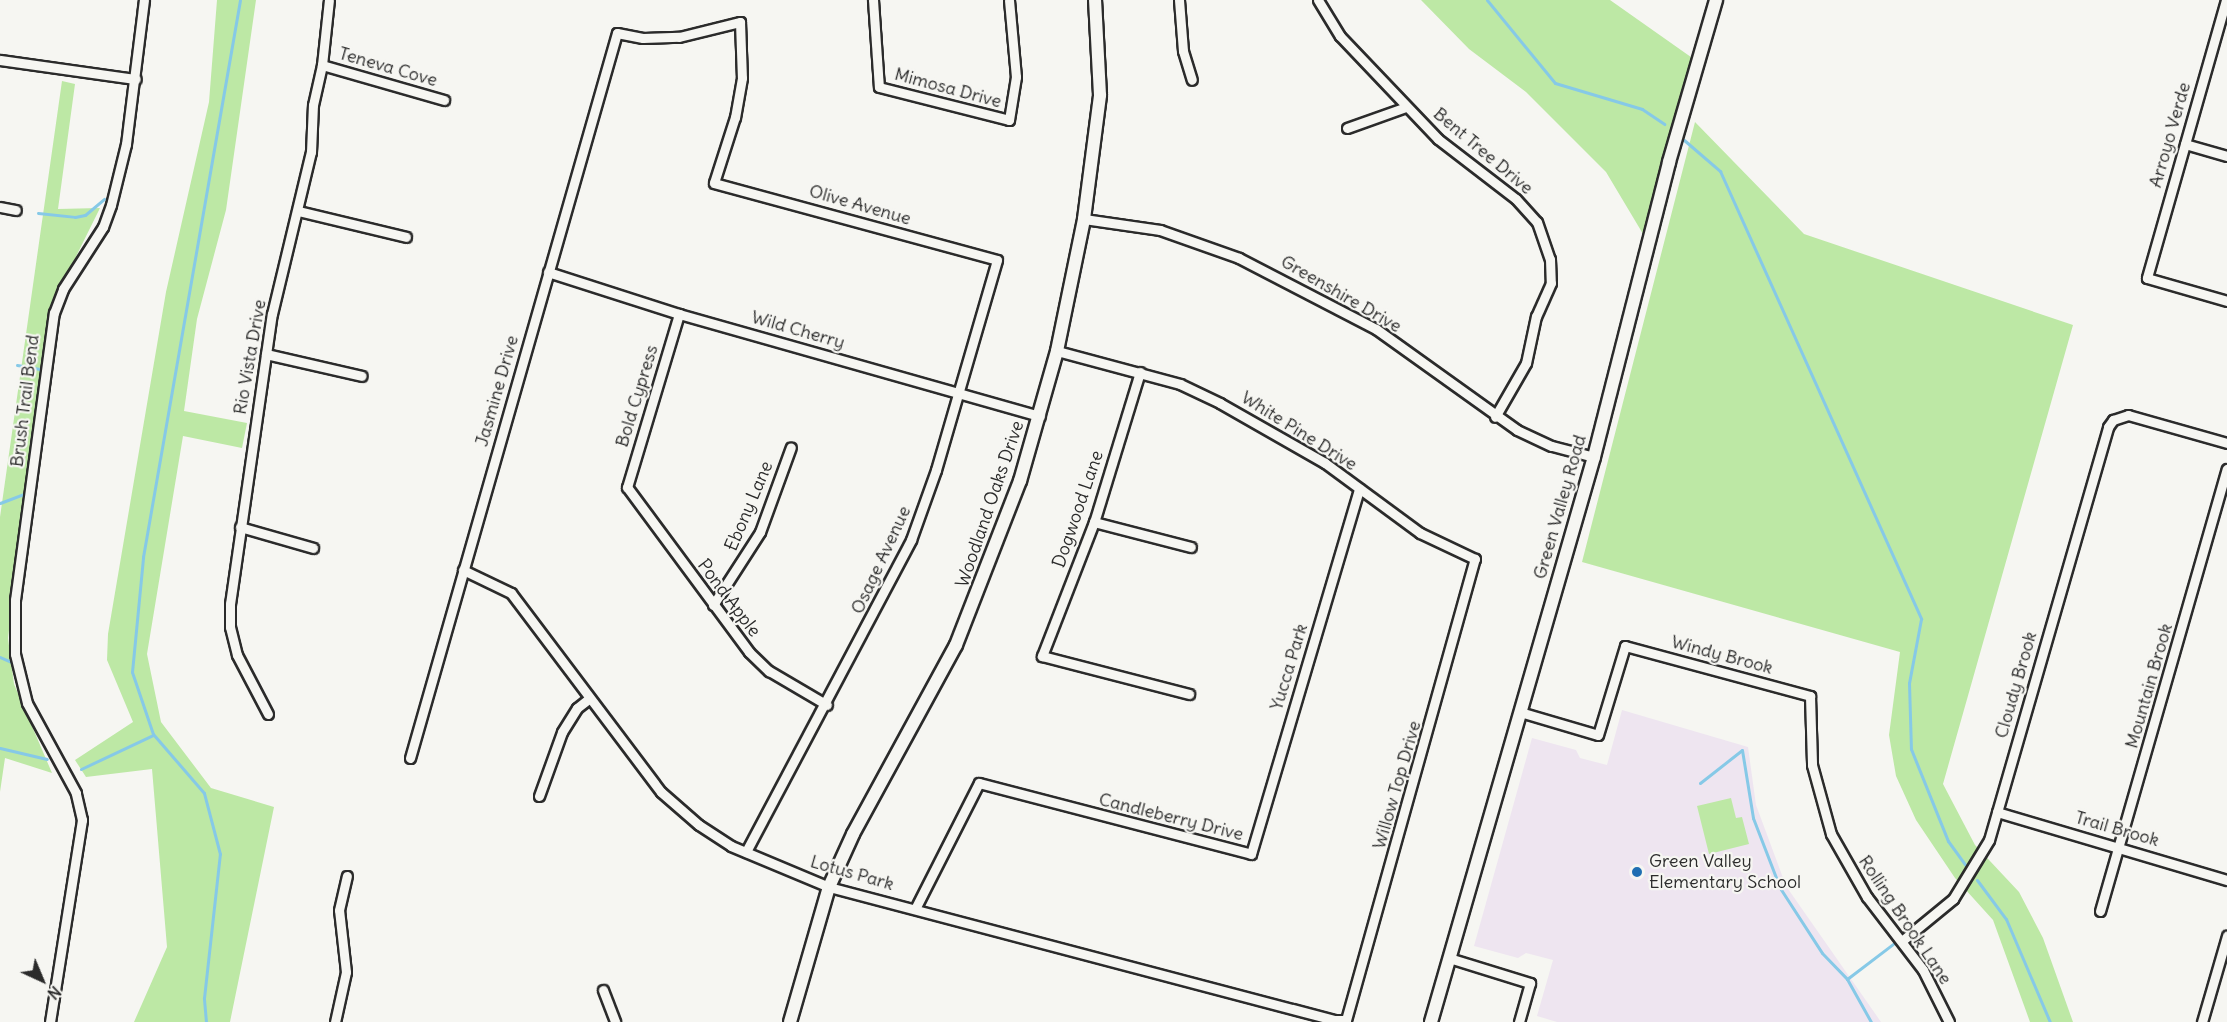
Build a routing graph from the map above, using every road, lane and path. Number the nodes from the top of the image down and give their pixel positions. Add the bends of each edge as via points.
1 (144, 0) edge
2 (329, 0) edge
3 (873, 0) edge
4 (1009, 0) edge
5 (1095, 0) edge
6 (1179, 0) edge
7 (1318, 0) edge
8 (1716, 0) edge
9 (2226, 7) edge
10 (0, 60) edge
11 (322, 65) junction
12 (136, 79) junction
13 (1192, 80) dead end
14 (444, 100) dead end
15 (1406, 107) junction
16 (1347, 128) dead end
17 (2185, 144) junction
18 (2227, 156) edge
19 (714, 183) joint
20 (0, 207) edge
21 (16, 210) dead end
22 (298, 211) junction
23 (1084, 219) junction
24 (406, 237) dead end
25 (997, 260) joint
26 (549, 272) junction
27 (2227, 302) edge
28 (679, 314) junction
29 (1057, 351) junction
30 (266, 354) junction
31 (1140, 372) junction
32 (362, 376) dead end
33 (959, 393) junction
34 (1040, 416) junction
35 (1495, 417) junction
36 (2227, 443) edge
37 (790, 447) dead end
38 (1594, 457) junction
39 (2227, 469) edge
40 (627, 487) joint
41 (1359, 489) junction
42 (1094, 522) junction
43 (240, 527) junction
44 (1191, 546) dead end
45 (313, 548) dead end
46 (1475, 559) joint
47 (463, 570) junction
48 (714, 605) junction
49 (1189, 694) dead end
50 (1810, 696) joint
51 (590, 698) junction
52 (826, 705) junction
53 (1520, 712) junction
54 (268, 714) dead end
55 (410, 758) dead end
56 (539, 796) dead end
57 (1997, 812) junction
58 (2120, 847) junction
59 (746, 852) junction
60 (1251, 854) joint
61 (346, 876) dead end
62 (2227, 880) edge
63 (829, 887) junction
64 (916, 908) junction
65 (2100, 911) dead end
66 (2227, 936) edge
67 (1903, 940) junction
68 (1449, 958) junction
69 (603, 990) dead end
70 (1346, 1020) joint
71 (50, 1022) edge
72 (335, 1022) edge
73 (615, 1022) edge
74 (790, 1022) edge
75 (1431, 1022) edge
76 (1519, 1022) edge
77 (1949, 1022) edge
78 (2202, 1022) edge

1 - 12 street, Brush Trail Bend
2 - 11 street, Rio Vista Drive
3 - 4 street, Mimosa Drive via 879,87 1009,120 1017,77
5 - 23 street, Woodland Oaks Drive via 1100,95
6 - 13 street via 1186,66
7 - 15 street, Bent Tree Drive via 1340,36
8 - 38 street, Green Valley Road via 1669,162
9 - 17 street, Arroyo Verde
10 - 12 street
11 - 14 street, Teneva Cove
11 - 22 street, Rio Vista Drive
12 - 71 street, Brush Trail Bend via 111,206 103,227 63,289 54,313 15,600 15,654 27,704 76,792 82,820
15 - 16 street
15 - 35 street, Bent Tree Drive via 1438,139 1527,209 1537,222 1550,259 1551,283 1536,316 1526,363
17 - 18 street
17 - 27 street, Arroyo Verde via 2146,278
19 - 25 street, Olive Avenue
19 - 26 street, Jasmine Drive via 735,117 742,78 740,22 680,37 643,38 617,33
20 - 21 street
22 - 24 street
22 - 30 street, Rio Vista Drive
23 - 29 street, Woodland Oaks Drive
23 - 35 street, Greenshire Drive via 1160,230 1239,258 1288,281 1376,329
25 - 33 street, Osage Avenue
26 - 28 street, Wild Cherry
26 - 47 street, Jasmine Drive
28 - 33 street, Wild Cherry
28 - 40 street, Bold Cypress
29 - 31 street, White Pine Drive
29 - 34 street, Woodland Oaks Drive
30 - 32 street
30 - 43 street, Rio Vista Drive
31 - 41 street, White Pine Drive via 1180,384 1272,430
31 - 42 street, Dogwood Lane
33 - 34 street, Wild Cherry
33 - 52 street, Osage Avenue via 911,540
34 - 63 street, Woodland Oaks Drive via 1003,533 972,608
35 - 38 street, Greenshire Drive via 1552,446
36 - 57 street, Cloudy Brook via 2136,417 2113,420 2105,434
37 - 48 street, Ebony Lane via 760,532
38 - 53 street, Green Valley Road
39 - 58 street, Mountain Brook
40 - 48 street, Pond Apple
41 - 46 street, White Pine Drive via 1420,533
41 - 60 street, Yucca Park
42 - 44 street
42 - 49 street, Dogwood Lane via 1042,656
43 - 45 street
43 - 54 street, Rio Vista Drive via 230,627 237,655
46 - 70 street, Willow Top Drive
47 - 51 street, Lotus Park via 511,593
47 - 55 street, Jasmine Drive
48 - 52 street, Pond Apple via 748,652 770,671
50 - 53 street, Windy Brook via 1624,646 1598,735
50 - 67 street, Rolling Brook Lane via 1812,765 1831,834 1867,897
51 - 56 street via 577,708 562,732
51 - 59 street, Lotus Park via 661,792 699,825
52 - 59 street, Osage Avenue
53 - 68 street, Green Valley Road
57 - 58 street, Trail Brook
57 - 67 street, Cloudy Brook via 1989,840 1965,883 1934,917
58 - 62 street, Trail Brook
58 - 65 street, Mountain Brook
59 - 63 street, Lotus Park
60 - 64 street, Candleberry Drive via 979,783
61 - 72 street via 339,910 346,972
63 - 64 street, Lotus Park
63 - 74 street, Woodland Oaks Drive
64 - 70 street, Lotus Park via 1334,1020
66 - 78 street
67 - 77 street, Rolling Brook Lane
68 - 75 street, Green Valley Road
68 - 76 street via 1530,983
69 - 73 street

